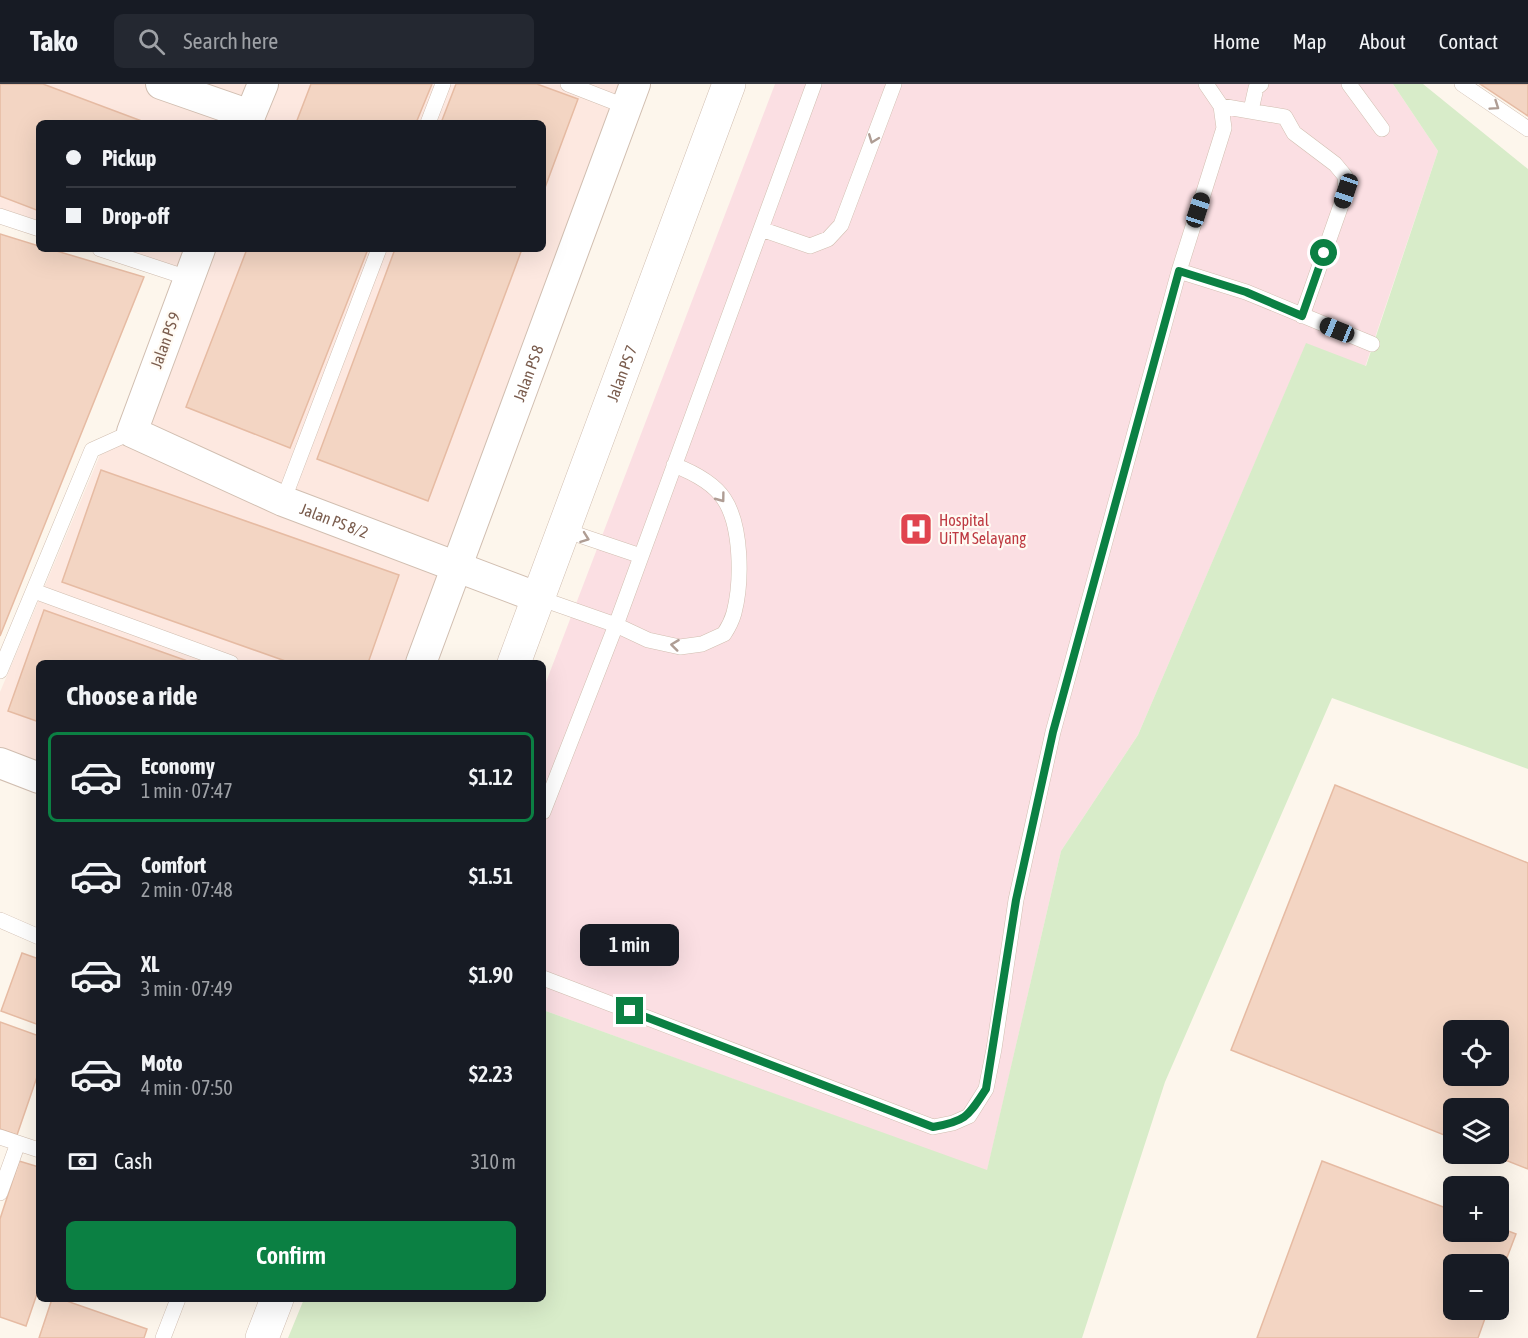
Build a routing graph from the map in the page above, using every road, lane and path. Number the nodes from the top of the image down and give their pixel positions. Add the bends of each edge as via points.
1 (161, 84) edge
2 (263, 84) edge
3 (443, 84) edge
4 (568, 84) edge
5 (729, 84) edge
6 (814, 84) edge
7 (894, 84) edge
8 (1206, 84) edge
9 (1261, 84) edge
10 (1349, 84) edge
11 (1462, 84) edge
12 (631, 95) edge
13 (1221, 106) junction
14 (1251, 110) junction
15 (249, 119) edge
16 (429, 120) edge
17 (1382, 129) dead end
18 (1528, 129) edge
19 (0, 216) edge
20 (36, 228) edge
21 (761, 229) junction
22 (109, 252) edge
23 (199, 252) edge
24 (378, 252) edge
25 (1179, 271) junction
26 (188, 278) junction
27 (1302, 316) junction
28 (1372, 344) dead end
29 (132, 432) junction
30 (674, 465) junction
31 (283, 501) junction
32 (564, 530) junction
33 (641, 556) junction
34 (456, 567) junction
35 (34, 591) junction
36 (539, 598) junction
37 (616, 625) junction
38 (223, 660) edge
39 (422, 660) edge
40 (515, 660) edge
41 (0, 671) edge
42 (0, 764) edge
43 (36, 777) edge
44 (546, 804) edge
45 (0, 920) edge
46 (36, 936) edge
47 (546, 979) edge
48 (0, 1137) edge
49 (18, 1143) junction
50 (36, 1149) edge
51 (0, 1193) edge
52 (177, 1302) edge
53 (276, 1302) edge
54 (163, 1338) edge
55 (262, 1338) edge

1 - 15 street
2 - 15 street
3 - 16 lane
4 - 12 lane
5 - 32 street, Jalan PS 7
6 - 21 lane
7 -> 21 lane via 841,225 828,239 810,246
8 - 13 lane
9 - 14 lane via 1256,88
10 - 17 lane
11 -> 18 lane
12 - 34 street, Jalan PS 8
13 - 14 lane
13 - 25 lane via 1224,128
14 - 27 lane via 1285,117 1294,133 1335,164 1345,177 1346,191
19 - 20 lane
21 - 30 lane
22 - 26 lane
23 - 26 street, Jalan PS 9
24 - 31 lane
25 - 27 lane via 1246,292
25 - 47 lane via 1053,732 1016,900 986,1089 969,1116 933,1127
26 - 29 street, Jalan PS 9
27 - 28 lane
29 - 31 street, Jalan PS 8/2
29 - 35 lane via 92,450
30 - 33 lane
30 -> 37 lane via 710,485 723,497 732,515 738,564 734,615 724,634 702,644 680,647 648,640
31 - 34 street, Jalan PS 8/2
32 -> 33 lane
32 - 36 street, Jalan PS 7
33 - 37 lane
34 - 36 street, Jalan PS 8/2
34 - 39 street, Jalan PS 8
35 - 38 lane
35 - 41 lane
36 - 37 lane
36 - 40 street, Jalan PS 7
37 - 44 lane
42 - 43 street
45 - 46 lane
48 - 49 lane
49 - 50 lane
49 - 51 lane
52 - 54 lane
53 - 55 street

